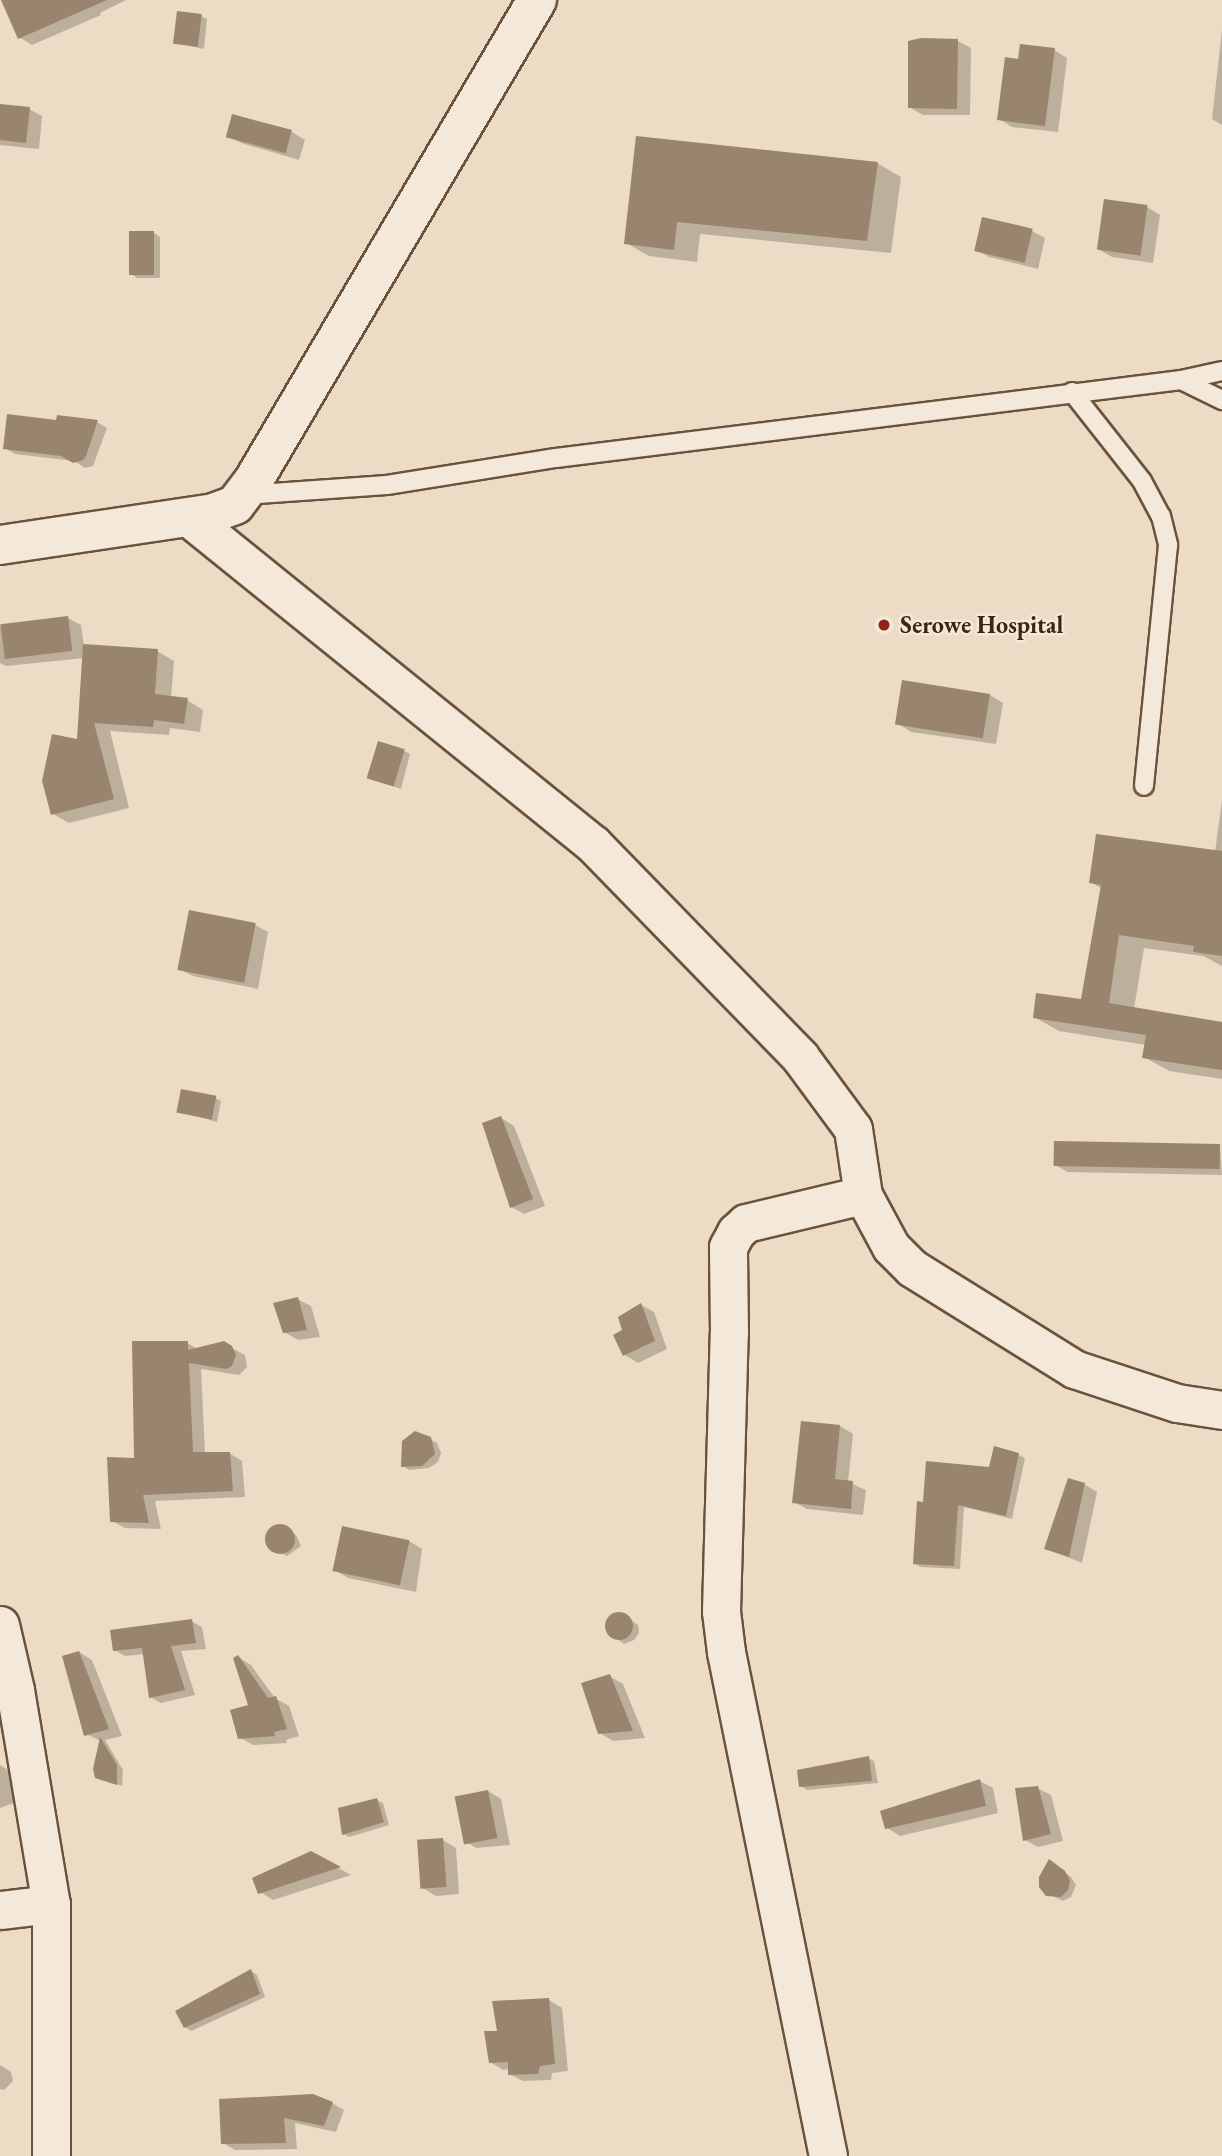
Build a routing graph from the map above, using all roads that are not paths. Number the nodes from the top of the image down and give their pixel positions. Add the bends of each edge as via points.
1 (537, 0) edge
2 (1222, 371) edge
3 (1181, 380) junction
4 (1072, 392) junction
5 (1222, 400) edge
6 (244, 495) junction
7 (188, 517) junction
8 (0, 545) edge
9 (1144, 786) dead end
10 (863, 1195) junction
11 (1222, 1410) edge
12 (0, 1625) edge
13 (51, 1904) junction
14 (0, 1910) edge
15 (51, 2156) edge
16 (828, 2156) edge

1 - 6 street
2 - 3 lane
3 - 4 lane
3 - 5 lane
4 - 6 lane via 556,457 387,485
4 - 9 lane via 1142,481 1161,516 1168,545
6 - 7 street via 226,511
7 - 8 street
7 - 10 street via 593,844 800,1057 839,1106 853,1129
10 - 11 street via 891,1247 912,1268 1074,1369 1177,1402
10 - 16 street via 747,1223 728,1247 721,1611
12 - 13 street
13 - 14 street
13 - 15 street

